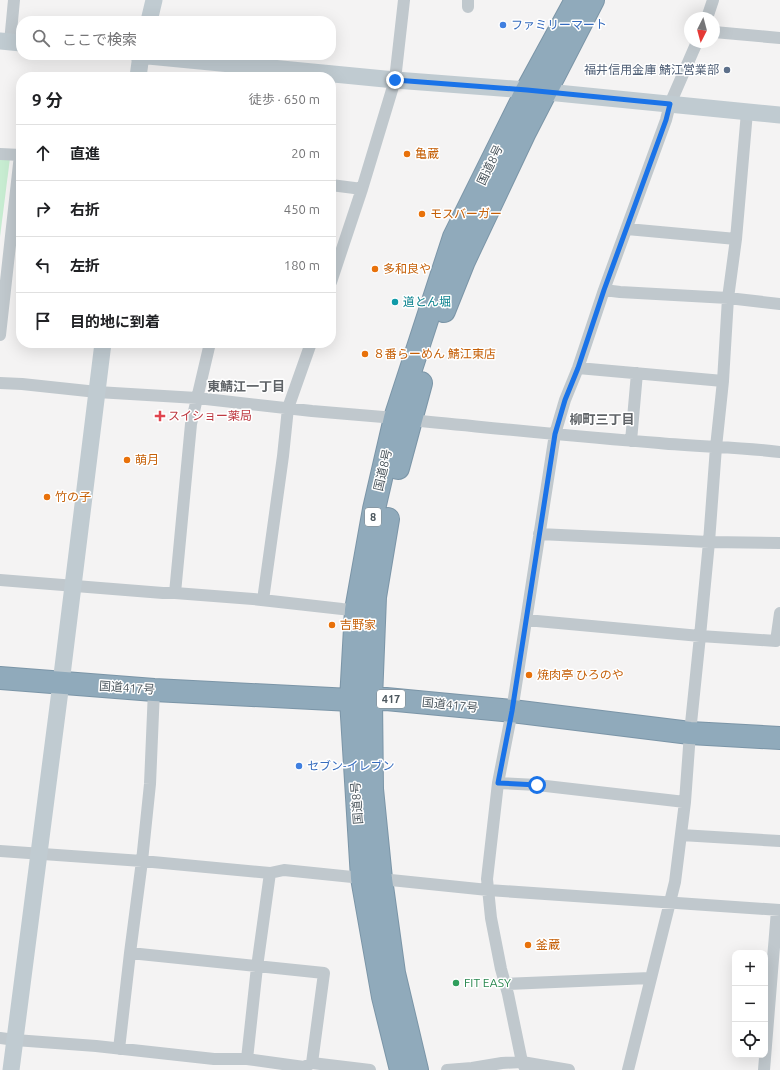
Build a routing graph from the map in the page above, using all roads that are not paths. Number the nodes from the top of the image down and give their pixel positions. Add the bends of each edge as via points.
1 (14, 0) edge
2 (154, 0) edge
3 (404, 0) edge
4 (576, 0) edge
5 (593, 0) edge
6 (713, 0) edge
7 (709, 12) edge
8 (150, 16) edge
9 (720, 33) edge
10 (780, 38) edge
11 (10, 42) edge
12 (694, 48) edge
13 (140, 60) edge
14 (192, 60) edge
15 (139, 72) edge
16 (314, 72) edge
17 (336, 74) edge
18 (395, 80) junction
19 (536, 91) junction
20 (670, 104) junction
21 (747, 112) junction
22 (780, 115) edge
23 (0, 154) edge
24 (16, 155) edge
25 (336, 186) edge
26 (362, 189) junction
27 (16, 191) edge
28 (627, 229) junction
29 (736, 239) junction
30 (336, 267) edge
31 (604, 290) junction
32 (728, 298) junction
33 (780, 304) edge
34 (0, 335) edge
35 (102, 348) edge
36 (209, 348) edge
37 (309, 348) edge
38 (578, 368) junction
39 (637, 372) junction
40 (723, 381) junction
41 (0, 383) edge
42 (97, 392) junction
43 (197, 398) junction
44 (288, 408) junction
45 (403, 419) junction
46 (555, 434) junction
47 (631, 441) junction
48 (716, 447) junction
49 (780, 452) edge
50 (539, 534) junction
51 (709, 542) junction
52 (780, 543) edge
53 (0, 580) edge
54 (73, 587) junction
55 (175, 593) junction
56 (263, 600) junction
57 (356, 610) junction
58 (780, 613) edge
59 (526, 620) junction
60 (700, 636) junction
61 (0, 678) edge
62 (61, 683) junction
63 (154, 690) junction
64 (361, 700) junction
65 (512, 711) junction
66 (690, 733) junction
67 (780, 738) edge
68 (498, 783) junction
69 (685, 802) junction
70 (681, 835) junction
71 (780, 841) edge
72 (0, 852) edge
73 (38, 854) junction
74 (142, 862) junction
75 (270, 873) junction
76 (371, 878) junction
77 (488, 890) junction
78 (670, 903) junction
79 (779, 910) edge
80 (130, 953) junction
81 (257, 967) junction
82 (650, 978) junction
83 (505, 984) junction
84 (7, 1039) edge
85 (119, 1048) junction
86 (248, 1059) junction
87 (214, 1064) edge
88 (524, 1066) edge
89 (306, 1067) edge
90 (11, 1070) edge
91 (370, 1070) edge
92 (401, 1070) edge
93 (418, 1070) edge
94 (447, 1070) edge
95 (569, 1070) edge
96 (628, 1070) edge
97 (764, 1070) edge

1 - 11 street
2 - 8 street
3 - 18 street
4 - 19 highway, 国道8号 / 8
5 - 19 highway, 国道8号 / 8
6 - 7 street
9 - 10 street
12 - 20 street
13 - 15 street
14 - 16 street
17 - 18 street
18 - 19 street
18 - 26 street
19 - 20 street
19 - 45 highway, 国道8号 / 8 via 454,237
20 - 21 street
20 - 28 street
21 - 22 street
21 - 29 street
23 - 24 street
25 - 26 street
26 - 30 street
27 - 34 street
28 - 29 street
28 - 31 street
29 - 32 street
31 - 32 street
31 - 38 street
32 - 33 street
32 - 40 street
35 - 42 street
36 - 43 street
37 - 44 street
38 - 39 street
38 - 46 street
39 - 40 street
39 - 47 street
40 - 48 street
41 - 42 street
42 - 43 street
42 - 54 street
43 - 44 street
43 - 55 street via 191,424
44 - 45 street
44 - 56 street
45 - 46 street
45 - 57 highway, 国道8号 / 8 via 374,509
45 - 64 highway, 国道8号 / 8
46 - 47 street
46 - 50 street
47 - 48 street
48 - 49 street
48 - 51 street
50 - 51 street
50 - 59 street
51 - 52 street
51 - 60 street
53 - 54 street
54 - 55 street
54 - 62 street
55 - 56 street
56 - 57 street
57 - 64 highway, 国道8号 / 8
58 - 60 street via 776,641
59 - 60 street
59 - 65 street
60 - 66 street
61 - 62 highway, 国道417号 / 417
62 - 63 highway, 国道417号 / 417
62 - 73 street
63 - 64 highway, 国道417号 / 417
63 - 74 street via 150,784
64 - 65 highway, 国道417号 / 417 via 386,699
64 - 76 highway, 国道8号 / 8
65 - 66 highway, 国道417号 / 417
65 - 68 street
66 - 67 highway, 国道417号 / 417
66 - 69 street
68 - 69 street
68 - 77 street via 487,879
69 - 70 street
70 - 71 street
70 - 78 street
72 - 73 street
73 - 74 street
73 - 84 street
74 - 75 street
74 - 80 street
75 - 76 street via 284,870
75 - 81 street
76 - 77 street
76 - 92 highway, 国道8号 / 8 via 383,997
76 - 93 highway, 国道8号 / 8
77 - 78 street
77 - 83 street via 491,918
78 - 79 street
78 - 82 street
79 - 97 street
80 - 81 street
80 - 85 street
81 - 86 street
81 - 89 street via 324,973
82 - 83 street
82 - 96 street
83 - 88 street
84 - 85 street
84 - 90 street
85 - 87 street
86 - 87 street
86 - 89 street
88 - 94 street via 502,1063
88 - 95 street
89 - 91 street

